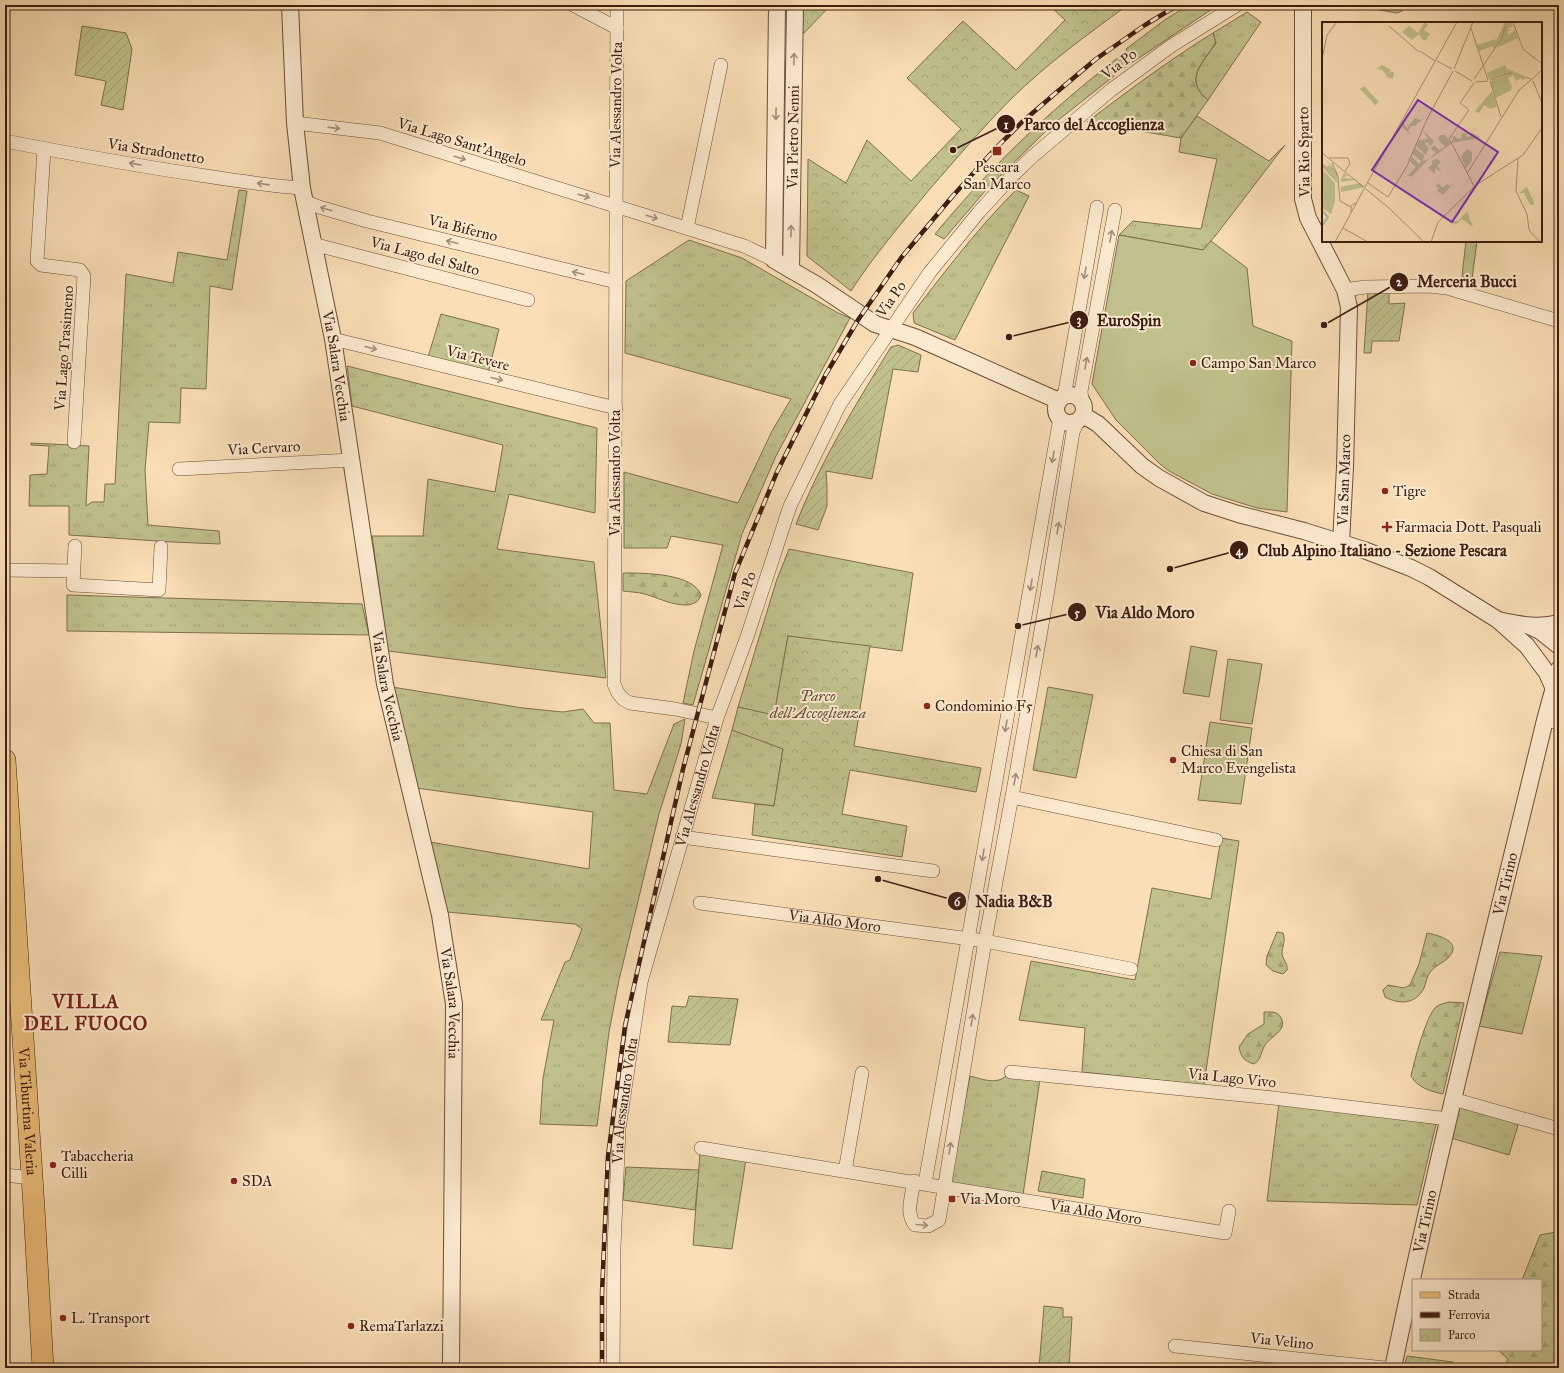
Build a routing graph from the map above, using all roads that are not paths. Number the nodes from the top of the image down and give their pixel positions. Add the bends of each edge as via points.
1 (290, 5) edge
2 (573, 5) edge
3 (617, 5) edge
4 (777, 5) edge
5 (794, 5) edge
6 (1237, 5) edge
7 (1303, 5) edge
8 (617, 28) junction
9 (721, 65) dead end
10 (296, 123) junction
11 (5, 141) edge
12 (44, 149) junction
13 (303, 195) junction
14 (615, 206) junction
15 (1097, 207) dead end
16 (1115, 210) dead end
17 (687, 228) junction
18 (313, 244) junction
19 (774, 260) junction
20 (791, 270) junction
21 (616, 282) junction
22 (1345, 290) junction
23 (528, 300) dead end
24 (1559, 321) edge
25 (890, 329) junction
26 (333, 339) junction
27 (1061, 399) junction
28 (616, 408) junction
29 (1081, 413) junction
30 (1060, 418) junction
31 (74, 442) dead end
32 (351, 460) junction
33 (179, 469) dead end
34 (1341, 543) junction
35 (75, 546) dead end
36 (161, 547) dead end
37 (5, 570) edge
38 (73, 571) junction
39 (1498, 620) junction
40 (1559, 623) edge
41 (1528, 626) junction
42 (1527, 646) junction
43 (1559, 646) edge
44 (1559, 650) edge
45 (1559, 669) edge
46 (1554, 689) junction
47 (717, 718) junction
48 (1552, 722) edge
49 (5, 760) edge
50 (1012, 797) junction
51 (7, 835) edge
52 (682, 837) junction
53 (1216, 840) dead end
54 (8, 863) edge
55 (933, 871) dead end
56 (700, 903) dead end
57 (969, 939) junction
58 (985, 941) junction
59 (1131, 969) dead end
60 (1011, 1072) dead end
61 (862, 1073) dead end
62 (1453, 1099) junction
63 (1449, 1119) junction
64 (1559, 1129) edge
65 (701, 1148) dead end
66 (846, 1170) junction
67 (5, 1175) edge
68 (32, 1178) junction
69 (920, 1182) junction
70 (944, 1187) junction
71 (1229, 1211) dead end
72 (1175, 1346) dead end
73 (43, 1368) edge
74 (451, 1368) edge
75 (613, 1368) edge
76 (1385, 1368) edge
77 (1393, 1368) edge

1 - 10 street, Via Salara Vecchia
2 - 8 street
3 - 8 street, Via Alessandro Volta
4 -> 19 street, Via Pietro Nenni
20 -> 5 street, Via Pietro Nenni
6 - 25 street, Via Po via 1130,75 1033,156 987,202 956,239
7 - 22 street, Via Rio Sparto via 1304,199 1308,218
8 - 14 street, Via Alessandro Volta
9 - 17 street
10 - 13 street, Via Salara Vecchia
10 -> 14 street, Via Lago Sant'Angelo via 380,133
11 - 12 street, Via Stradonetto
13 -> 12 street, Via Stradonetto via 256,183
12 - 31 street, Via Lago Trasimeno via 37,261 41,265 80,270 84,276
13 - 18 street, Via Salara Vecchia
21 -> 13 street, Via Biferno via 367,221 319,207
14 -> 17 street
14 - 21 street, Via Alessandro Volta
15 -> 27 street
29 -> 16 street via 1081,391
17 - 19 street via 744,246
18 - 23 street, Via Lago del Salto
18 - 26 street, Via Salara Vecchia
19 - 20 street
20 - 25 street via 872,322
21 - 28 street, Via Alessandro Volta
22 - 24 street via 1364,287 1447,288
22 - 34 street, Via San Marco via 1348,311
25 - 27 street
25 - 47 street, Via Po via 840,404 790,506
26 -> 28 street, Via Tevere
26 - 32 street, Via Salara Vecchia
27 - 29 street via 1076,396
27 - 30 street via 1056,410
28 - 47 street, Via Alessandro Volta via 614,684 623,699 630,703
29 - 30 street via 1074,423 1066,423
29 - 34 street via 1098,424 1142,466 1204,503
50 -> 29 street via 1073,430
30 -> 57 street
32 - 33 street, Via Cervaro
32 - 74 street, Via Salara Vecchia via 385,684 440,915 454,1004
34 - 39 street, Via San Marco via 1411,568
35 - 38 street
36 - 38 street via 159,590 73,585
37 - 38 street
39 - 41 street, Via San Marco
39 - 42 street, Via San Marco
40 - 41 street, Via San Marco
41 - 43 street, Via San Marco via 1540,631
42 - 44 street, Via San Marco via 1541,651
42 - 46 street, Via San Marco via 1547,673
45 - 46 street, Via Tirino
46 - 48 street, Via Tirino
47 - 52 street, Via Alessandro Volta
48 - 62 street, Via Tirino
49 - 51 main road, Via Tiburtina Valeria
50 - 53 street
50 - 58 street
51 - 54 main road, Via Tiburtina Valeria
52 - 55 street
52 - 75 street, Via Alessandro Volta via 641,982 619,1129 614,1247
54 - 68 main road, Via Tiburtina Valeria
56 - 57 street, Via Aldo Moro
57 - 58 street, Via Aldo Moro
57 - 69 street
58 - 59 street, Via Aldo Moro
70 -> 58 street
60 - 63 street, Via Lago Vivo via 1273,1098
61 - 66 street
62 - 63 street, Via Tirino
62 - 64 street
63 - 77 street, Via Tirino
65 - 66 street, Via Aldo Moro
66 - 69 street, Via Aldo Moro
67 - 68 street
68 - 73 main road, Via Tiburtina Valeria
69 - 70 street, Via Aldo Moro
69 -> 70 street via 909,1210 910,1219 915,1225 928,1226 938,1220
70 - 71 street, Via Aldo Moro via 1226,1233
72 - 76 street, Via Velino

